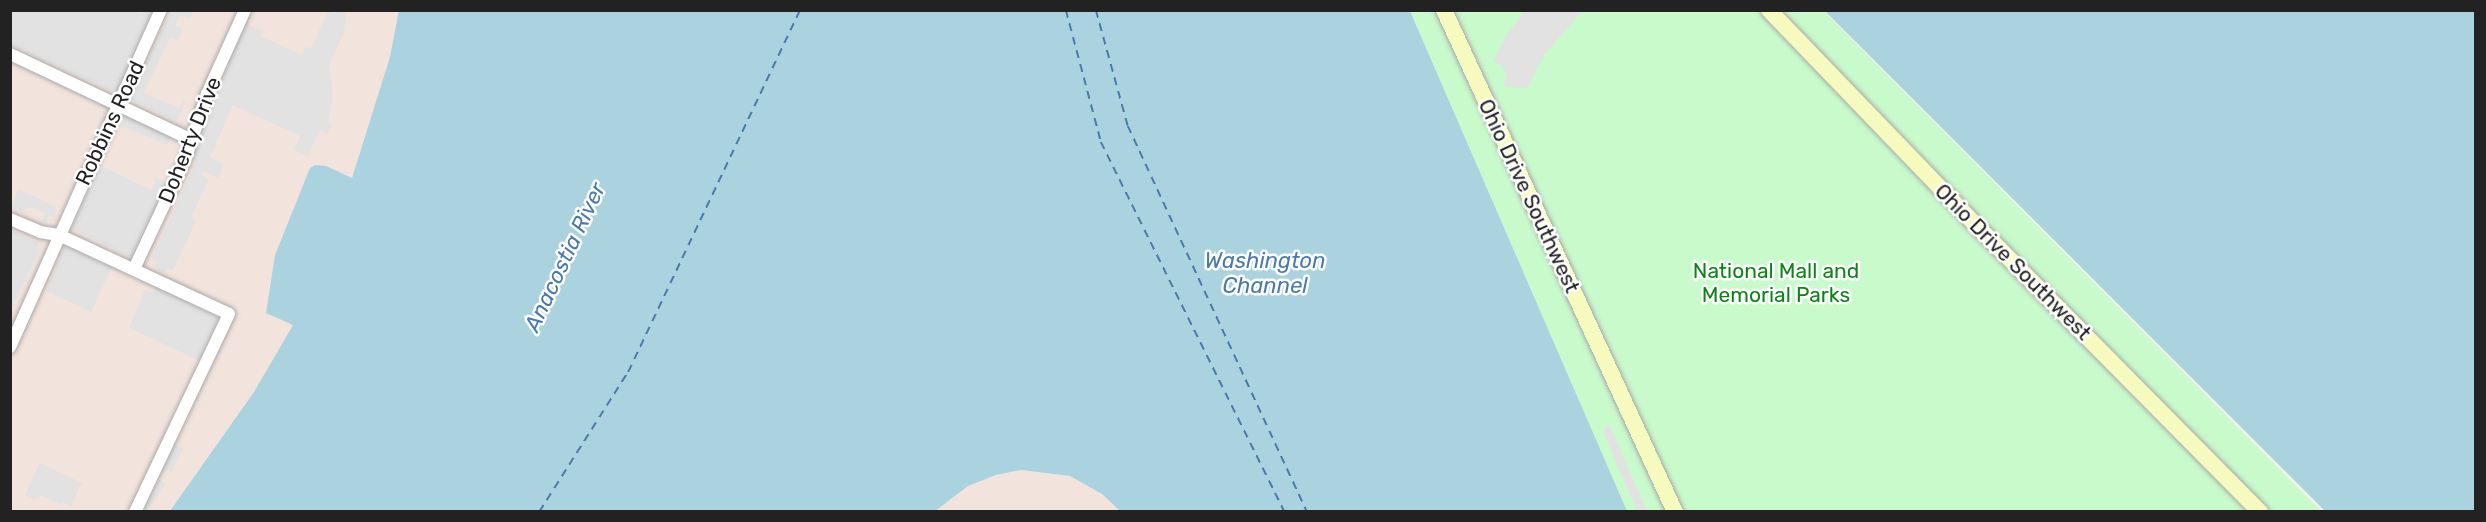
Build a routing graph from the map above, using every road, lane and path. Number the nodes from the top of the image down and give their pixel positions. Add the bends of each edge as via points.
1 (161, 10) edge
2 (245, 10) edge
3 (1444, 10) edge
4 (1769, 10) edge
5 (10, 54) edge
6 (118, 105) junction
7 (192, 140) junction
8 (10, 219) edge
9 (59, 235) junction
10 (134, 269) junction
11 (10, 347) edge
12 (135, 512) edge
13 (1674, 512) edge
14 (2260, 512) edge

1 - 6 street, Robbins Road
2 - 7 street, Doherty Drive
3 - 13 street, Ohio Drive Southwest
4 - 14 street, Ohio Drive Southwest
5 - 6 street
6 - 7 street
6 - 9 street, Robbins Road
7 - 10 street, Doherty Drive
8 - 9 street via 39,232
9 - 10 street
9 - 11 street, Robbins Road
10 - 12 street via 229,314

